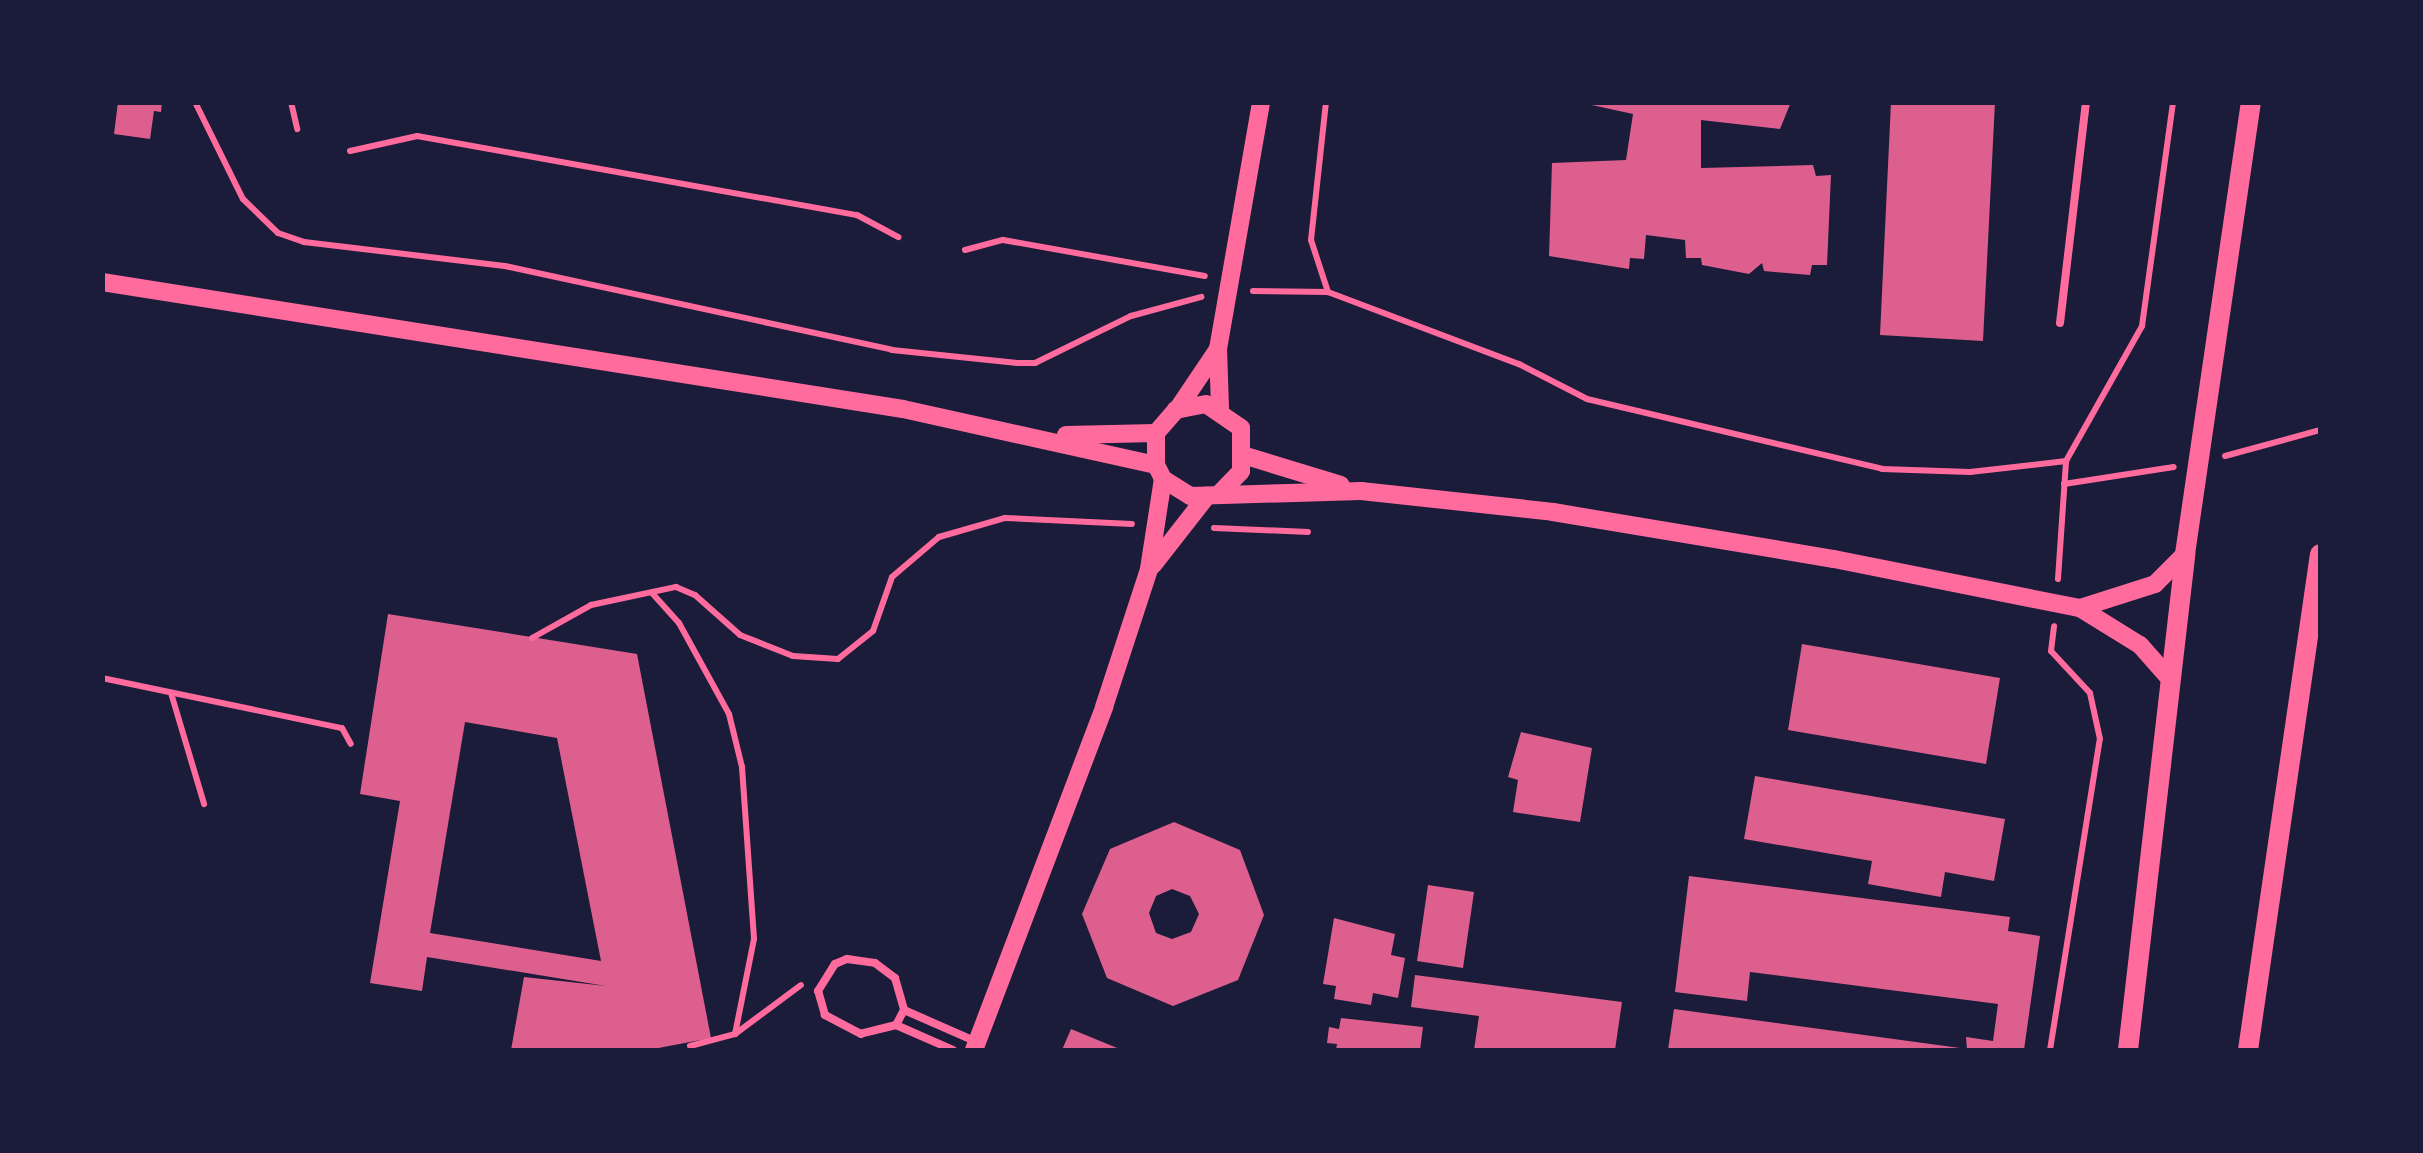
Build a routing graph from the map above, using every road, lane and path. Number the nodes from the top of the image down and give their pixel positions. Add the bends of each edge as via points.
1 (194, 102) edge
2 (292, 102) edge
3 (1261, 102) edge
4 (1326, 102) edge
5 (2086, 102) edge
6 (2173, 102) edge
7 (2250, 102) edge
8 (298, 128) dead end
9 (350, 151) dead end
10 (898, 237) dead end
11 (965, 250) dead end
12 (102, 282) edge
13 (1231, 291) junction
14 (1328, 292) junction
15 (2060, 323) dead end
16 (1218, 349) junction
17 (1220, 408) junction
18 (1176, 410) junction
19 (1156, 434) junction
20 (1040, 435) junction
21 (1246, 456) junction
22 (2066, 461) junction
23 (1160, 472) junction
24 (1361, 491) junction
25 (1214, 493) junction
26 (1156, 524) junction
27 (1182, 526) junction
28 (1308, 532) dead end
29 (2184, 554) junction
30 (2320, 554) edge
31 (1150, 569) junction
32 (652, 592) junction
33 (2056, 602) junction
34 (2080, 608) junction
35 (532, 638) dead end
36 (102, 678) edge
37 (2171, 680) junction
38 (171, 692) junction
39 (351, 744) dead end
40 (204, 804) dead end
41 (813, 976) dead end
42 (904, 1010) junction
43 (896, 1025) junction
44 (735, 1034) junction
45 (690, 1046) dead end
46 (976, 1046) edge
47 (953, 1050) edge
48 (2050, 1050) edge
49 (2128, 1050) edge
50 (2248, 1050) edge

1 - 13 path via 243,199 278,233 304,242 505,266 892,350 1035,363 1131,316
2 - 8 path
3 - 13 street
4 - 14 path via 1311,240
5 - 15 lane
6 - 22 path via 2142,326
7 - 29 main road
9 - 10 path via 417,136 857,215
11 - 13 path via 1003,240 1216,278
12 - 20 street
13 - 14 path
13 - 16 street
14 - 22 path via 1520,364 1587,399 1677,423 1882,469 1970,472
16 - 17 street
16 - 18 street
17 - 18 street via 1190,404
17 - 21 street via 1240,428
18 - 19 street
19 - 20 street
19 - 23 street
20 - 23 street
21 - 24 street
21 - 25 street
22 - 33 path
23 - 25 street via 1190,496
23 - 26 street
24 - 25 street
24 - 33 street via 1573,515
25 - 27 street
26 - 31 street
26 - 32 path via 1006,518 940,538 892,577 873,631 838,660 794,656 740,635 695,594 676,587
27 - 28 path
27 - 31 street
29 - 34 street via 2154,584
29 - 37 main road
30 - 50 main road
31 - 46 street
32 - 35 path via 591,605
32 - 44 path via 679,623 729,714 742,766 754,939
33 - 34 street
33 - 48 path via 2051,650 2090,693 2100,739
34 - 37 street via 2140,645
36 - 38 path
37 - 49 main road
38 - 39 path via 342,728
38 - 40 path
41 - 44 path
42 - 43 lane
42 - 43 lane via 895,978 875,963 846,959 822,982 821,1006 838,1027 875,1034
42 - 46 lane
43 - 47 lane
44 - 45 path

